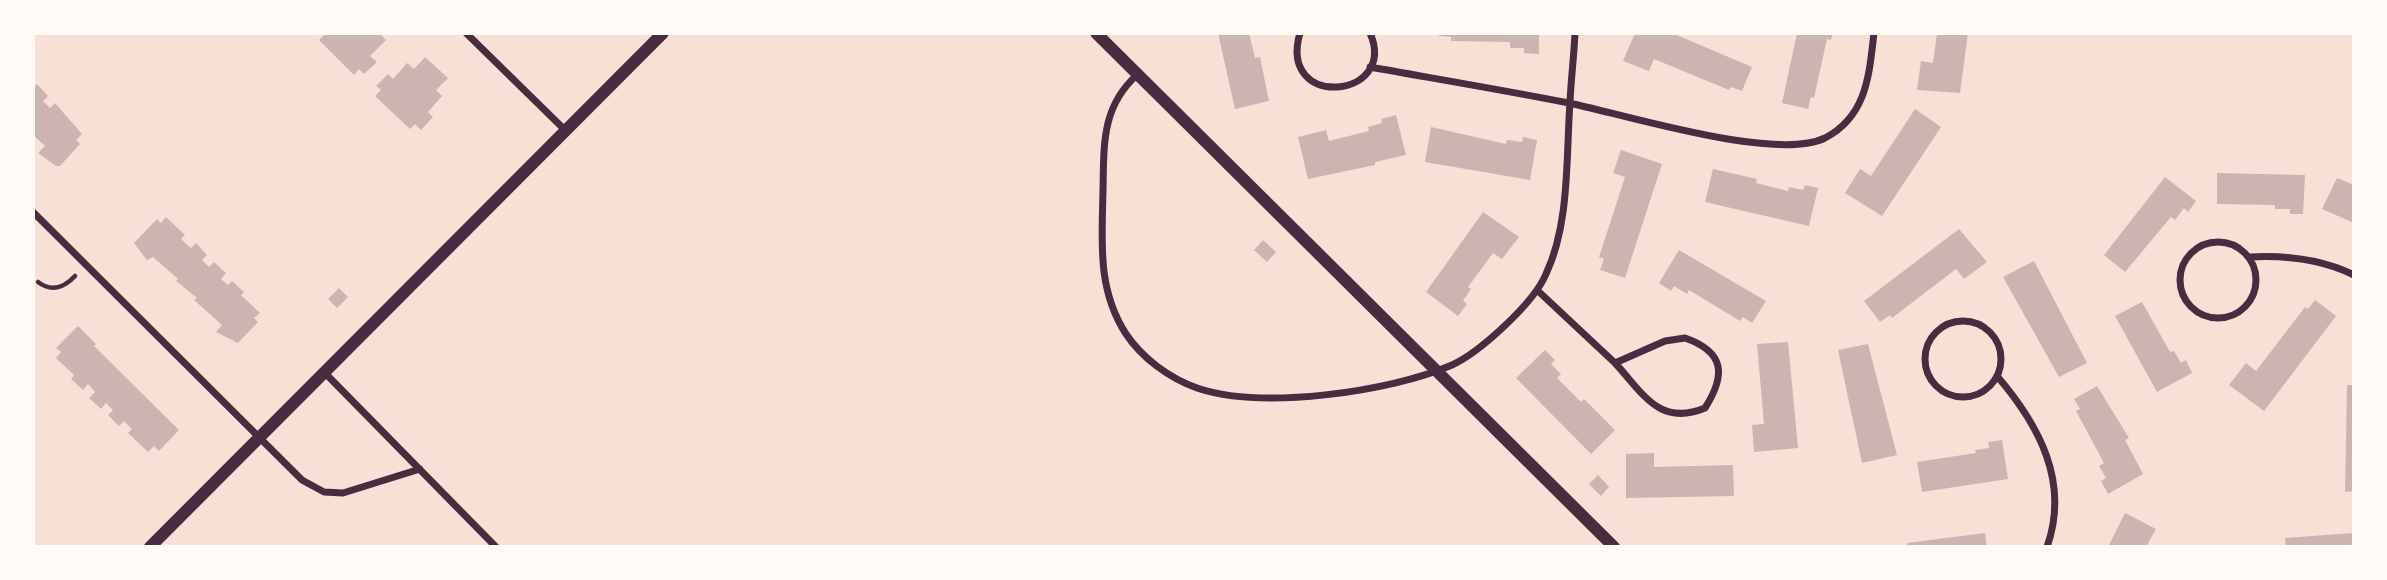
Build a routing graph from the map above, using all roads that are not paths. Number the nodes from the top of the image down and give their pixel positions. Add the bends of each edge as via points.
1 (466, 33) edge
2 (663, 33) edge
3 (1096, 33) edge
4 (1300, 33) edge
5 (1370, 33) edge
6 (1575, 33) edge
7 (1874, 33) edge
8 (1370, 67) junction
9 (1137, 75) junction
10 (1570, 103) junction
11 (567, 131) junction
12 (33, 212) edge
13 (2250, 257) junction
14 (2354, 275) edge
15 (1537, 290) junction
16 (1615, 363) junction
17 (1436, 371) junction
18 (324, 372) junction
19 (1997, 376) junction
20 (258, 436) junction
21 (420, 469) junction
22 (150, 547) edge
23 (496, 547) edge
24 (1614, 547) edge
25 (2048, 547) edge

1 - 11 street
2 - 11 street
3 - 9 street
4 - 8 street via 1296,46 1303,72 1324,87 1351,86
5 - 8 street via 1374,54
6 - 10 street
7 - 10 street via 1863,100 1837,130 1810,143 1745,140
8 - 10 street
9 - 17 street
9 - 17 street via 1118,94 1105,130 1101,272 1114,313 1141,352 1175,378 1230,395 1339,393
10 - 15 street via 1569,157 1559,224 1547,274
11 - 18 street
12 - 20 street
13 - 13 street via 2257,271 2254,296 2238,313 2216,318 2197,312 2187,302 2180,274 2186,257 2203,243 2216,240 2236,245
13 - 14 street via 2295,257
15 - 16 street
15 - 17 street via 1468,356
16 - 16 street via 1657,407 1677,415 1705,408 1718,387 1720,373 1713,354 1685,338 1665,341
17 - 24 street
18 - 20 street
18 - 21 street
19 - 19 street via 2000,349 1983,327 1970,321 1955,322 1932,336 1924,363 1928,376 1949,395 1977,395
19 - 25 street via 2033,422 2054,477 2056,512
20 - 21 street via 302,480 324,492 343,493
20 - 22 street
21 - 23 street

